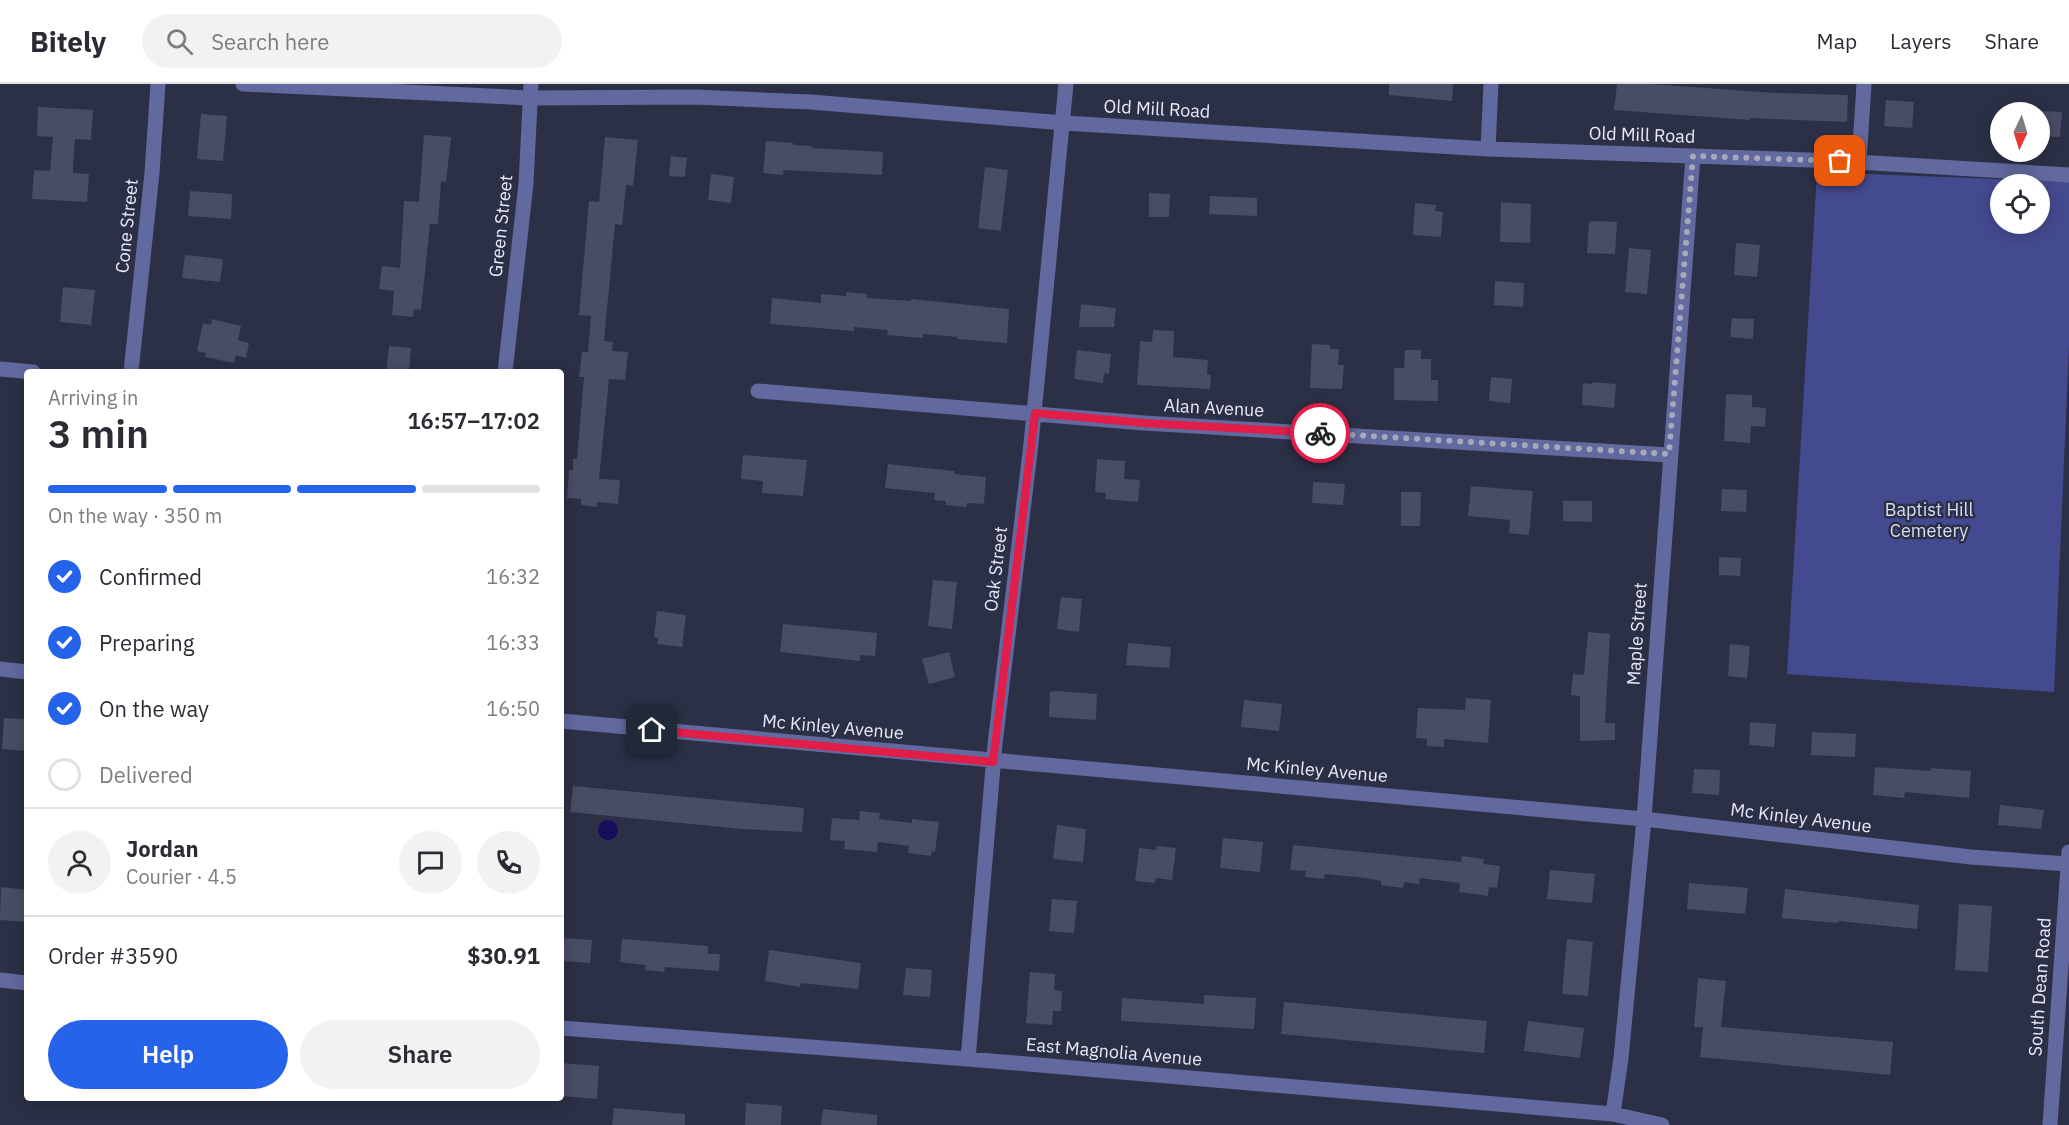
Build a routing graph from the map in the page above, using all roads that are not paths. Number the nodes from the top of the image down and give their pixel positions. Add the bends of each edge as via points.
1 (158, 84) edge
2 (243, 84) edge
3 (1066, 84) edge
4 (1491, 84) edge
5 (1864, 84) edge
6 (530, 91) edge
7 (1064, 123) junction
8 (1488, 149) junction
9 (1693, 156) junction
10 (1859, 162) junction
11 (2069, 175) edge
12 (0, 369) edge
13 (131, 369) edge
14 (505, 369) edge
15 (24, 371) edge
16 (758, 392) dead end
17 (1035, 413) junction
18 (1669, 454) junction
19 (0, 669) edge
20 (24, 672) edge
21 (564, 721) edge
22 (993, 762) junction
23 (1644, 819) junction
24 (2069, 852) edge
25 (2068, 864) edge
26 (2067, 921) edge
27 (0, 980) edge
28 (24, 983) edge
29 (564, 1028) edge
30 (968, 1059) junction
31 (1613, 1114) junction
32 (1662, 1125) edge
33 (2050, 1125) edge

1 - 13 street, Cone Street
2 - 6 street, Old Mill Road
3 - 7 street, Oak Street
4 - 8 street
5 - 10 street
6 - 7 street, Old Mill Road via 800,102
6 - 14 street, Green Street via 526,184
7 - 8 street, Old Mill Road
7 - 17 street, Oak Street
8 - 9 street, Old Mill Road
9 - 10 street, Old Mill Road
9 - 18 street, Maple Street
10 - 11 street, Old Mill Road
12 - 15 street
16 - 17 street, Alan Avenue
17 - 18 street, Alan Avenue
17 - 22 street, Oak Street
18 - 23 street, Maple Street
19 - 20 street
21 - 22 street, Mc Kinley Avenue
22 - 23 street, Mc Kinley Avenue
22 - 30 street, Oak Street
23 - 25 street, Mc Kinley Avenue via 1971,857
23 - 31 street, Maple Street
24 - 25 street, South Dean Road
25 - 26 street, South Dean Road
26 - 33 street, South Dean Road
27 - 28 street
29 - 30 street, East Magnolia Avenue
30 - 31 street, East Magnolia Avenue
31 - 32 street, East Magnolia Avenue

